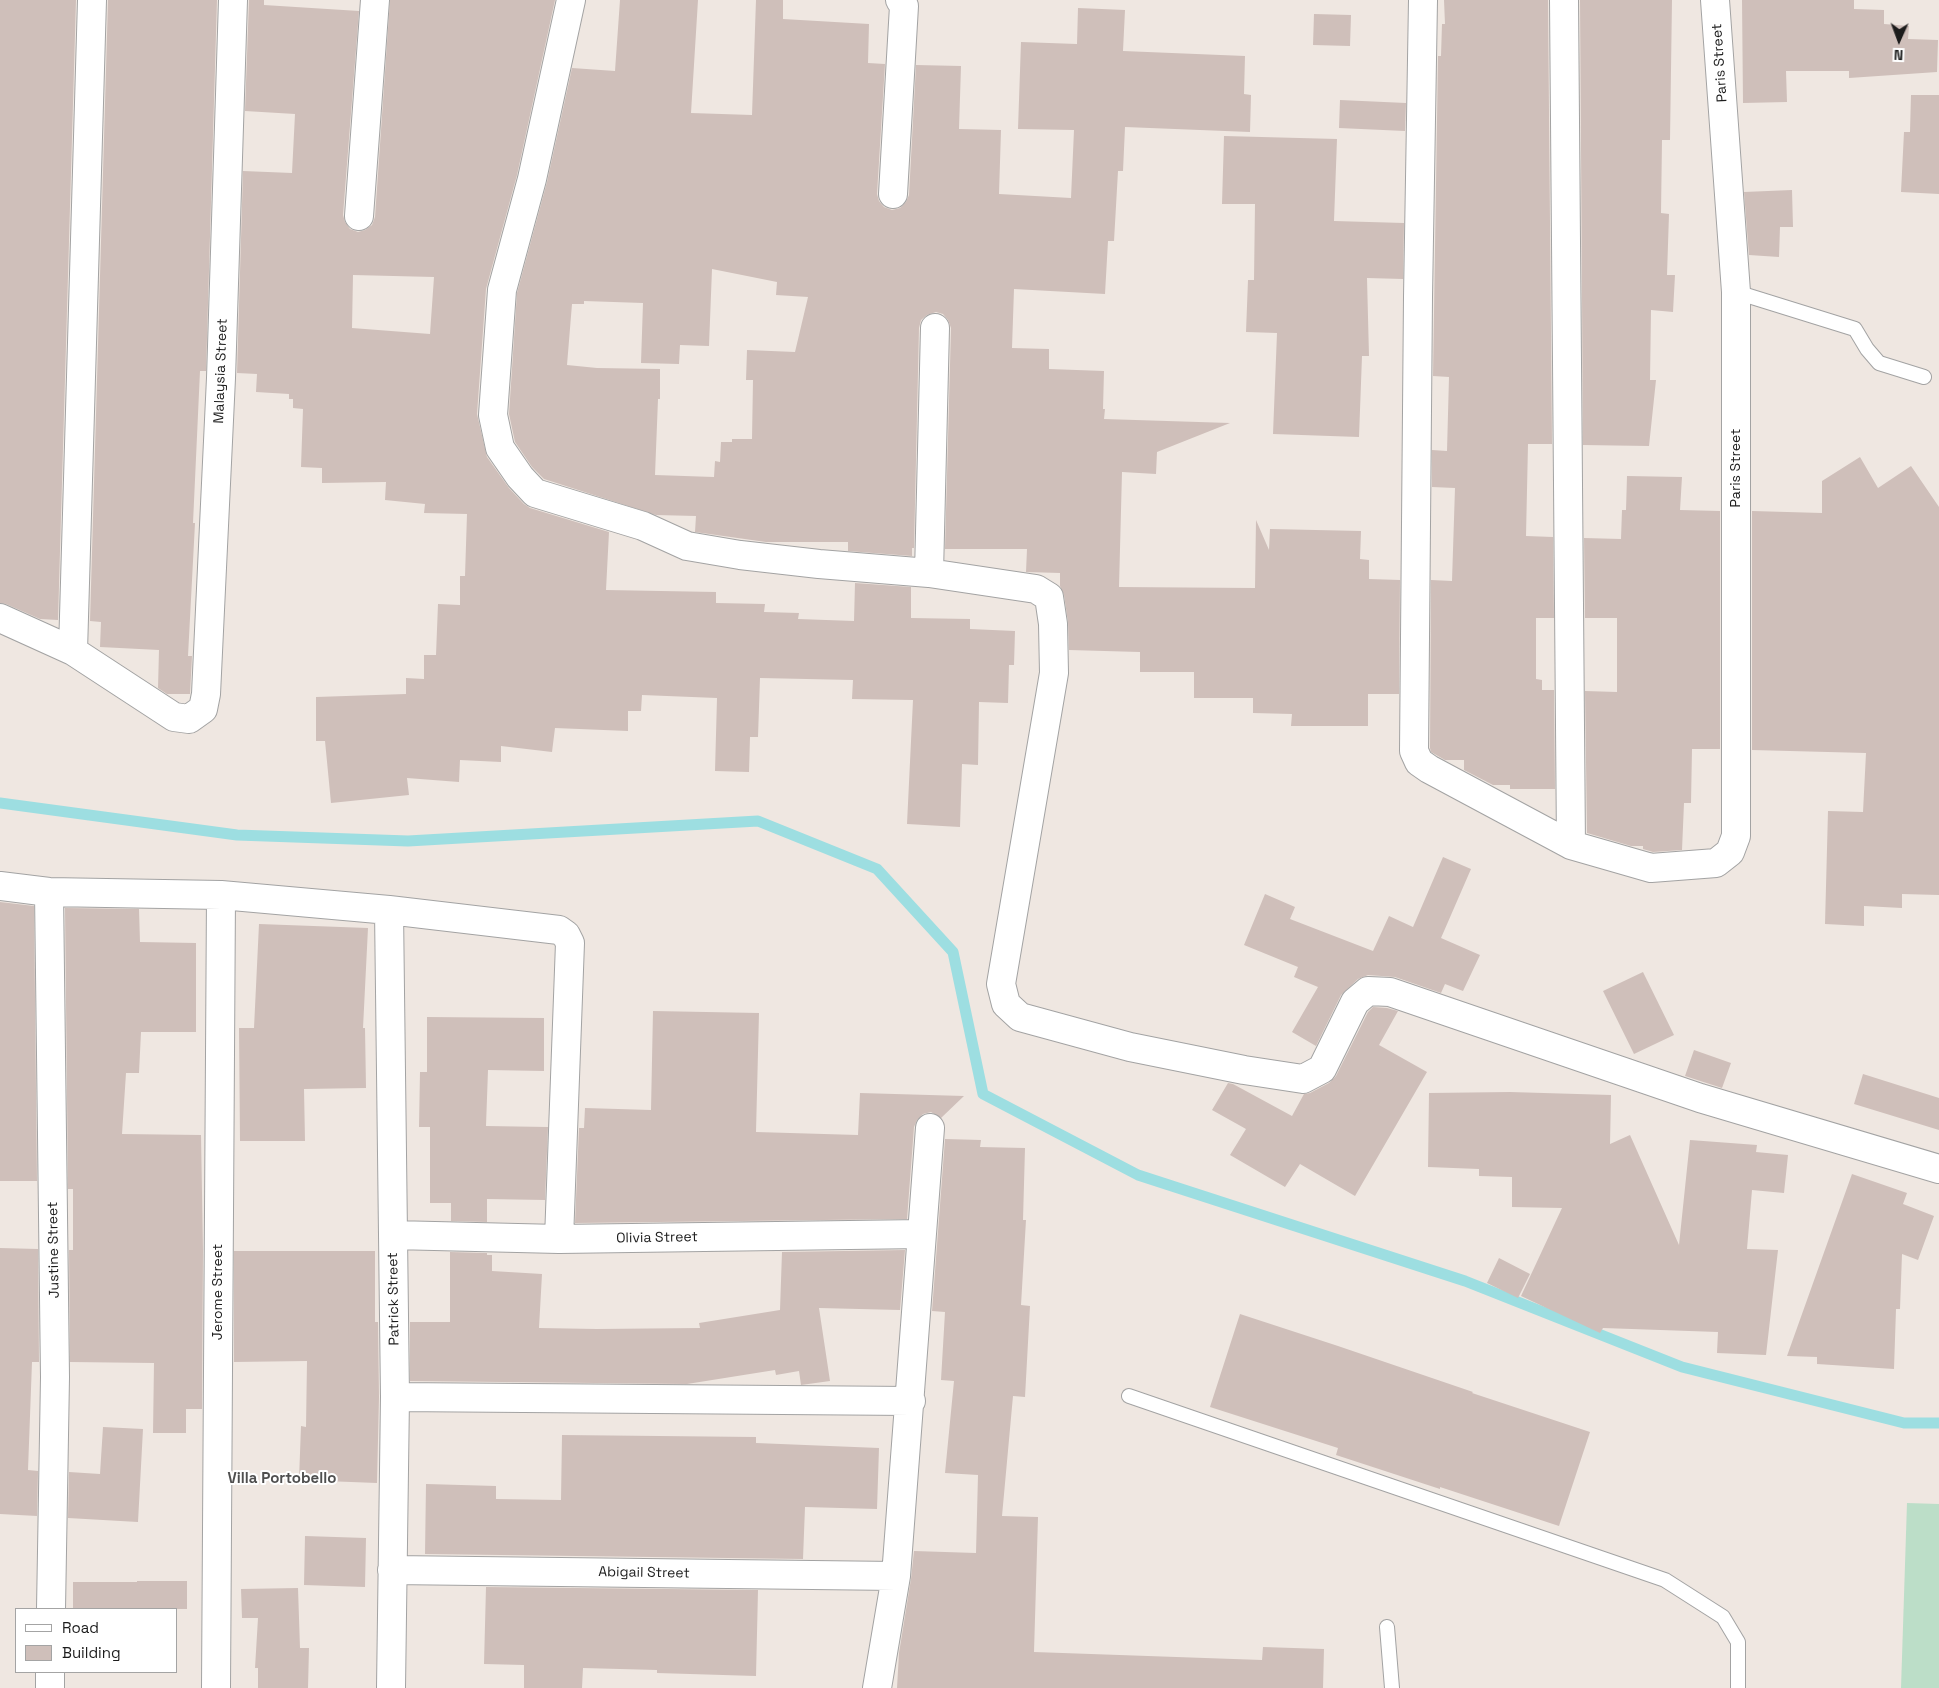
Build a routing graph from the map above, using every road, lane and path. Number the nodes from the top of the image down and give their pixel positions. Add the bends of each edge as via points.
1 (92, 0) edge
2 (233, 0) edge
3 (375, 0) edge
4 (571, 0) edge
5 (900, 0) edge
6 (1423, 0) edge
7 (1564, 0) edge
8 (1715, 0) edge
9 (893, 194) dead end
10 (359, 216) dead end
11 (1736, 292) junction
12 (935, 328) dead end
13 (1924, 377) dead end
14 (929, 573) junction
15 (0, 618) edge
16 (73, 651) junction
17 (1571, 845) junction
18 (0, 886) edge
19 (49, 892) junction
20 (221, 895) junction
21 (388, 910) junction
22 (930, 1128) dead end
23 (1939, 1169) edge
24 (922, 1234) junction
25 (392, 1235) junction
26 (559, 1239) junction
27 (1129, 1396) dead end
28 (395, 1397) junction
29 (910, 1401) junction
30 (392, 1570) junction
31 (896, 1576) junction
32 (51, 1608) edge
33 (1387, 1627) dead end
34 (50, 1673) edge
35 (50, 1688) edge
36 (216, 1688) edge
37 (391, 1688) edge
38 (877, 1688) edge
39 (1392, 1688) edge
40 (1738, 1688) edge

1 - 16 street
2 - 16 street, Malaysia Street via 222,378 203,710 189,719 174,717
3 - 10 street
4 - 14 street via 532,178 502,290 493,415 500,448 535,493 642,526 687,546 819,564
5 - 9 street via 904,6
6 - 17 street via 1414,750 1420,762 1429,769
7 - 17 street
8 - 11 street, Paris Street
11 - 13 lane via 1856,329 1879,362
11 - 17 street, Paris Street via 1736,836 1730,852 1716,863 1651,868
12 - 14 street
14 - 23 street via 1036,589 1049,596 1054,673 1001,984 1006,1004 1020,1017 1130,1047 1302,1079 1322,1069 1356,1002 1368,991 1390,992 1700,1098
15 - 16 street
18 - 19 street
19 - 20 street
19 - 32 street, Justine Street via 55,1377
20 - 21 street
20 - 36 street, Jerome Street
21 - 25 street, Patrick Street
21 - 26 street via 559,930 566,935 570,943
22 - 24 street
24 - 26 street, Olivia Street
24 - 29 street
25 - 26 street, Olivia Street
25 - 28 street, Patrick Street
27 - 40 lane via 1665,1580 1723,1617 1738,1642
28 - 29 street
28 - 30 street, Patrick Street
29 - 31 street
30 - 31 street, Abigail Street
30 - 37 street, Patrick Street
31 - 38 street
33 - 39 lane
34 - 35 street

